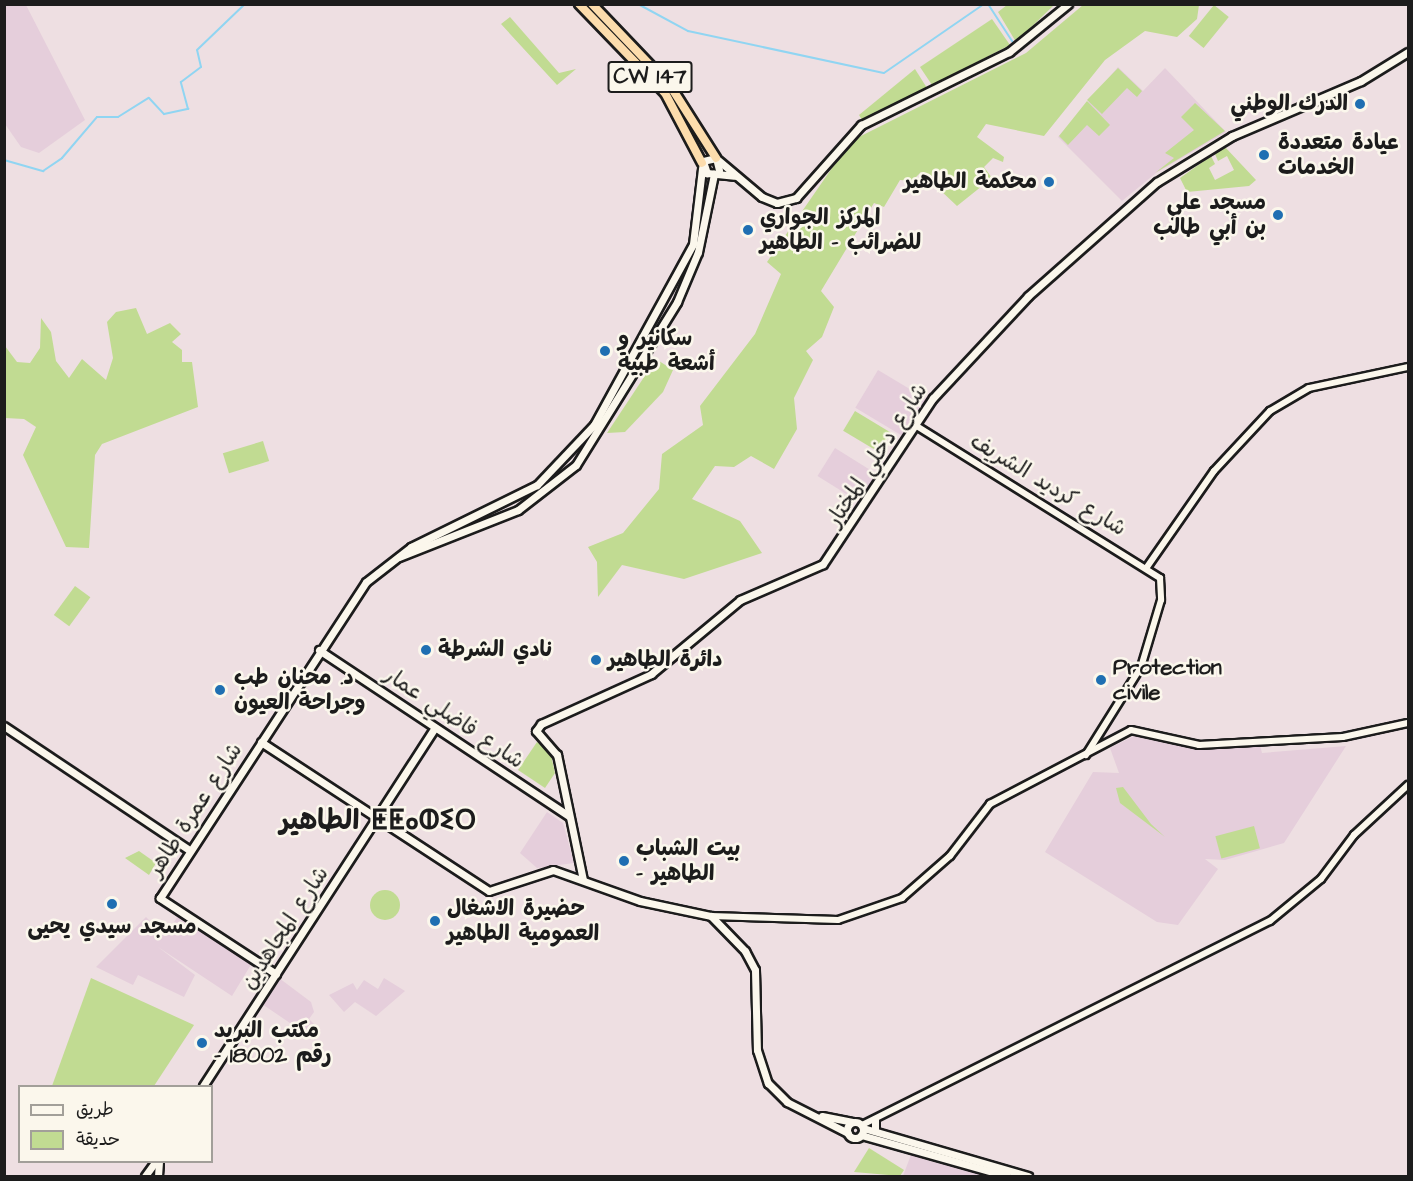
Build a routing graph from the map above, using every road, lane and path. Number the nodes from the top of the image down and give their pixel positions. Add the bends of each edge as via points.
1 (579, 4) edge
2 (592, 4) edge
3 (1068, 4) edge
4 (1408, 52) edge
5 (717, 159) junction
6 (702, 165) junction
7 (716, 172) junction
8 (729, 174) junction
9 (738, 178) junction
10 (713, 183) junction
11 (1408, 367) edge
12 (915, 425) junction
13 (399, 557) junction
14 (1147, 567) junction
15 (319, 650) junction
16 (1408, 723) edge
17 (4, 726) edge
18 (435, 728) junction
19 (261, 742) junction
20 (1086, 755) junction
21 (1408, 785) edge
22 (378, 816) junction
23 (569, 816) junction
24 (189, 849) junction
25 (583, 880) junction
26 (711, 916) junction
27 (276, 974) junction
28 (204, 1085) edge
29 (820, 1116) junction
30 (875, 1119) junction
31 (852, 1122) junction
32 (862, 1129) junction
33 (875, 1130) junction
34 (848, 1133) junction
35 (155, 1163) edge
36 (145, 1176) edge
37 (1006, 1176) edge
38 (1028, 1176) edge

1 - 6 highway, CW 147 via 665,93
2 - 5 highway, CW 147 via 671,87
3 - 9 main road via 1009,52 861,125 796,198 770,201
4 - 12 main road, شارع دخلي المختار via 1361,81 1232,136 1167,175 1028,296
5 - 6 main road
5 - 7 main road
5 - 9 main road
6 - 7 main road
6 - 13 main road via 698,224 681,271 583,440 550,475 515,500 421,542
7 - 8 main road
7 - 10 main road
8 - 9 main road
8 - 10 main road
10 - 13 main road via 698,252 677,302 576,465 518,510
11 - 14 street via 1309,388 1250,430
12 - 14 street, شارع كرديد الشريف
12 - 23 main road, شارع دخلي المختار via 823,564 740,600 651,674 546,721 536,731 557,755
13 - 15 main road, شارع عمرة طاهر via 362,586
14 - 20 street, شارع كرديد الشريف via 1160,578 1161,600 1141,667
15 - 18 main road, شارع فاضلي عمار
15 - 19 main road, شارع عمرة طاهر
16 - 20 street via 1343,737 1200,745 1136,729
17 - 24 main road
18 - 22 main road, شارع المجاهدين
18 - 23 main road, شارع فاضلي عمار
19 - 22 main road
19 - 24 main road, شارع عمرة طاهر
20 - 26 street via 990,804 966,838 920,884 876,909 838,920
21 - 30 street via 1354,835 1321,879 1270,921
22 - 25 main road via 489,891 553,870
22 - 27 main road, شارع المجاهدين
23 - 25 main road
24 - 27 main road, شارع عمرة طاهر via 160,898
25 - 26 main road via 640,901
26 - 29 main road via 745,951 755,970 757,1050 764,1076 787,1102
27 - 28 main road, شارع المجاهدين
29 - 31 main road
29 - 34 main road
30 - 32 street
30 - 33 main road
31 - 32 main road
31 - 34 main road
32 - 33 main road
32 - 34 main road
32 - 37 main road
33 - 38 main road
35 - 36 main road

